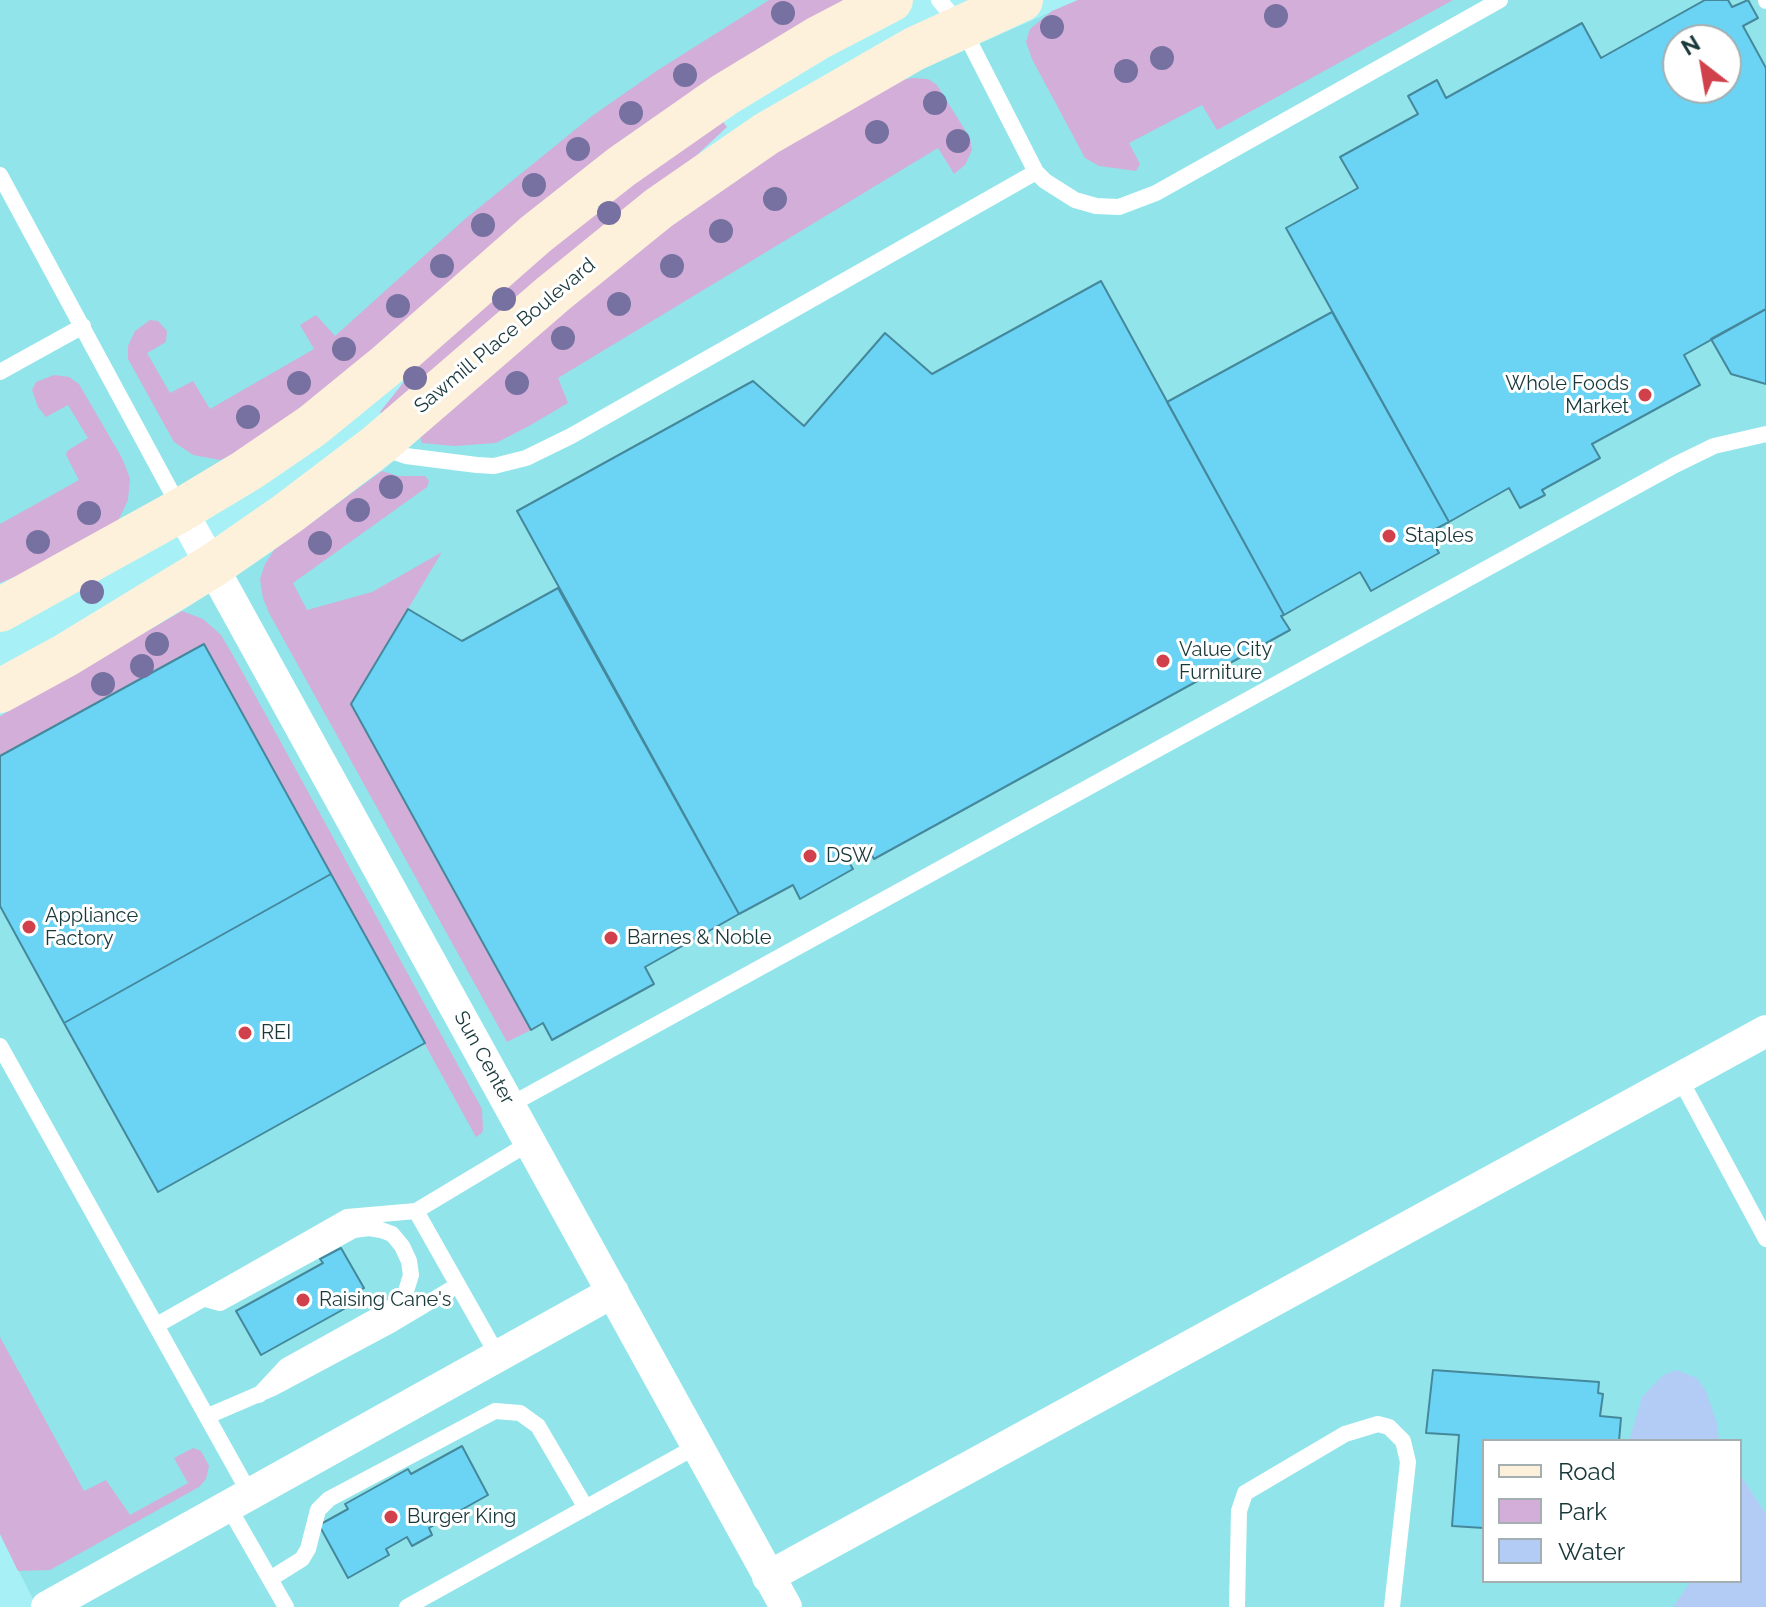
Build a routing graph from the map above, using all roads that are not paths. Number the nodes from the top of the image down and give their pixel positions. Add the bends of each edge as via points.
1 (891, 0) edge
2 (1021, 0) edge
3 (1500, 0) edge
4 (951, 13) edge
5 (1036, 172) junction
6 (0, 175) edge
7 (83, 326) junction
8 (0, 372) edge
9 (1766, 434) edge
10 (378, 445) junction
11 (181, 510) junction
12 (212, 566) junction
13 (0, 610) edge
14 (0, 691) edge
15 (1766, 1031) edge
16 (0, 1046) edge
17 (1680, 1079) junction
18 (510, 1105) junction
19 (531, 1142) junction
20 (416, 1211) junction
21 (1766, 1239) edge
22 (458, 1285) junction
23 (613, 1292) junction
24 (206, 1299) junction
25 (157, 1325) junction
26 (498, 1356) junction
27 (259, 1395) junction
28 (208, 1416) junction
29 (697, 1446) junction
30 (239, 1500) junction
31 (586, 1508) junction
32 (768, 1577) junction
33 (270, 1579) junction
34 (47, 1607) edge
35 (286, 1607) edge
36 (407, 1607) edge
37 (786, 1607) edge
38 (1237, 1607) edge
39 (1392, 1607) edge

1 - 11 street via 724,95 621,167 312,426
2 - 4 street, Sawmill Place Boulevard
3 - 5 lane via 1139,201 1096,206 1075,200
4 - 5 lane
4 - 10 street, Sawmill Place Boulevard via 914,49 766,134 659,208
5 - 10 lane via 526,458 477,465 406,456
6 - 7 lane
7 - 8 lane
7 - 11 lane
9 - 18 lane via 1714,446 1675,465
10 - 12 street, Sawmill Place Boulevard
11 - 12 street, Sun Center
11 - 13 street
12 - 14 street, Sawmill Place Boulevard
12 - 18 street, Sun Center
15 - 17 street
16 - 25 lane
17 - 21 lane
17 - 32 street
18 - 19 street, Sun Center
19 - 20 lane
19 - 23 street, Sun Center
20 - 22 lane
20 - 24 lane via 347,1217
22 - 26 lane
22 - 27 lane
23 - 26 street
23 - 29 street, Sun Center
24 - 25 lane
24 - 27 lane via 220,1303 354,1230 381,1230 402,1246 411,1275 403,1301 286,1366
25 - 28 lane
26 - 30 street
27 - 28 lane
28 - 30 lane
29 - 31 lane
29 - 32 street, Sun Center
30 - 33 lane
30 - 34 street
31 - 33 lane via 533,1420 495,1411 322,1505 305,1554
31 - 36 lane
32 - 37 street, Sun Center
33 - 35 lane
38 - 39 lane via 1239,1511 1245,1493 1345,1434 1378,1424 1403,1441 1408,1462

